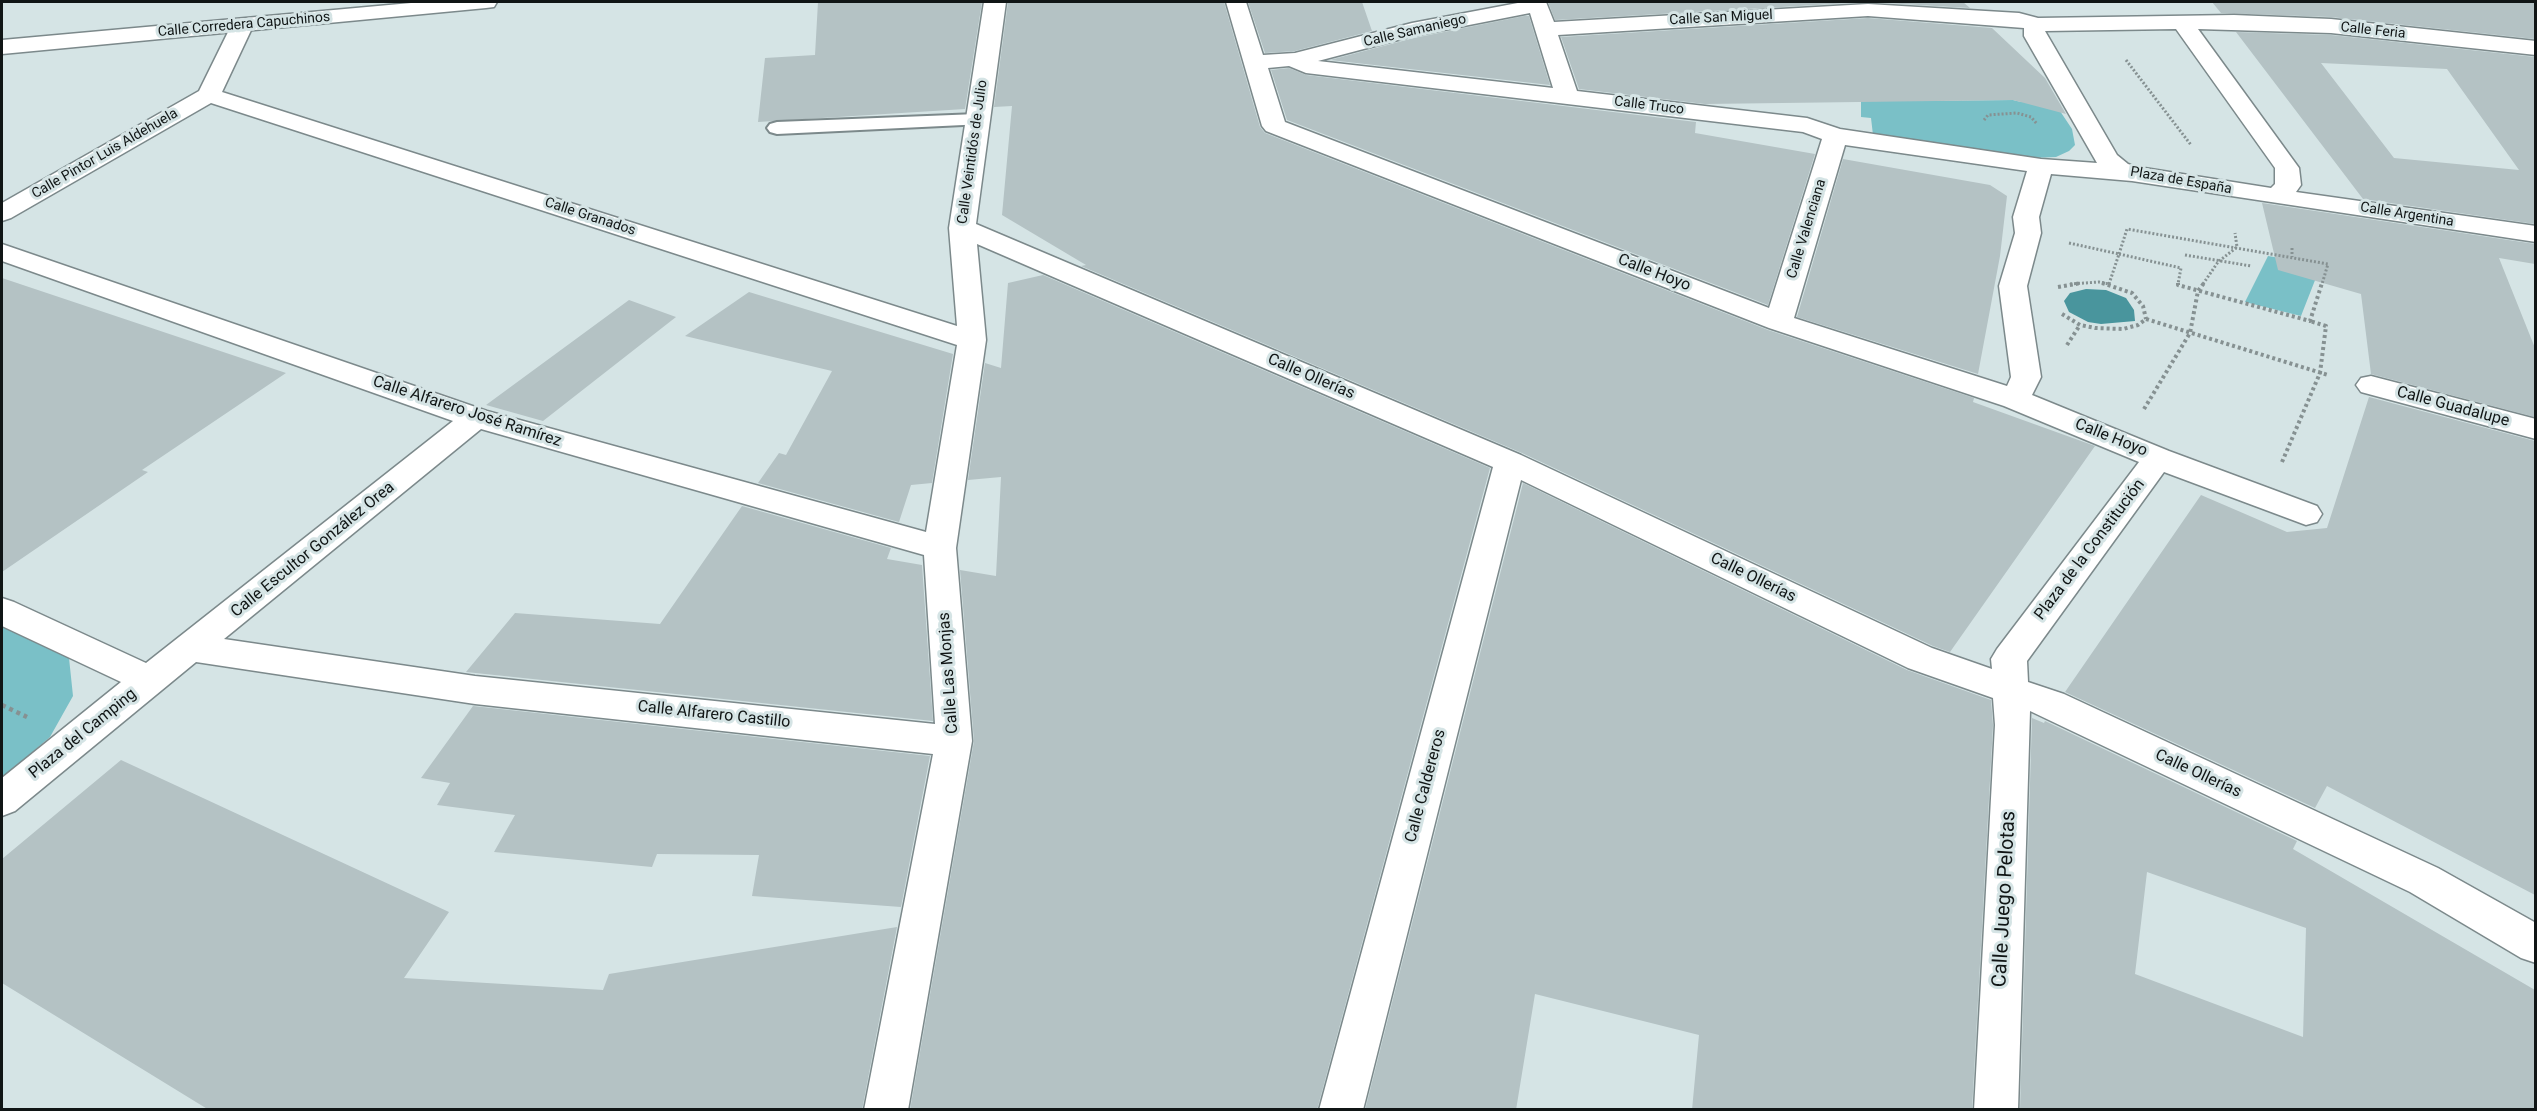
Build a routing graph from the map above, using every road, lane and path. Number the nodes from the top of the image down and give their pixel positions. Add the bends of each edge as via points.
1 (236, 2) edge
2 (486, 2) edge
3 (995, 2) edge
4 (1236, 2) edge
5 (2201, 2) edge
6 (1537, 3) edge
7 (1862, 6) edge
8 (2211, 23) junction
9 (2100, 24) junction
10 (2183, 24) junction
11 (2038, 25) junction
12 (242, 26) junction
13 (218, 27) junction
14 (1547, 29) junction
15 (2, 47) edge
16 (2535, 48) edge
17 (1293, 60) junction
18 (1256, 62) junction
19 (209, 95) junction
20 (1568, 97) junction
21 (977, 120) junction
22 (777, 128) dead end
23 (1835, 136) junction
24 (2041, 166) junction
25 (2133, 174) junction
26 (2223, 189) junction
27 (2278, 196) junction
28 (2, 213) edge
29 (962, 228) junction
30 (2028, 233) junction
31 (2235, 233) dead end
32 (2535, 234) edge
33 (2237, 247) junction
34 (2292, 248) dead end
35 (2, 252) edge
36 (2119, 254) junction
37 (2185, 255) dead end
38 (2292, 256) junction
39 (2218, 262) junction
40 (2251, 266) dead end
41 (2109, 284) junction
42 (2198, 291) junction
43 (2054, 293) dead end
44 (2058, 309) dead end
45 (2146, 319) junction
46 (2310, 321) junction
47 (1779, 322) junction
48 (2190, 333) junction
49 (972, 340) junction
50 (2320, 373) junction
51 (2371, 385) joint
52 (2015, 399) junction
53 (2139, 416) dead end
54 (476, 418) junction
55 (2535, 429) edge
56 (2158, 458) junction
57 (1510, 462) junction
58 (2279, 468) dead end
59 (2306, 514) dead end
60 (940, 548) junction
61 (2, 611) edge
62 (192, 648) junction
63 (149, 681) junction
64 (2009, 688) junction
65 (2, 705) edge
66 (31, 718) dead end
67 (954, 741) junction
68 (2, 800) edge
69 (2535, 945) edge
70 (886, 1110) edge
71 (1341, 1110) edge
72 (1996, 1110) edge

1 - 13 street
2 - 12 street, Calle Corredera Capuchinos
3 - 21 street, Calle Veintidós de Julio
4 - 18 street, Calle Hoyo
5 - 8 street
6 - 14 street
6 - 17 street, Calle Samaniego
7 - 11 street, Calle San Miguel
7 - 14 street, Calle San Miguel
8 - 10 street
8 - 16 street, Calle Feria via 2331,26
9 - 10 street
9 - 11 street
9 - 26 path
10 - 27 street via 2287,168 2288,185
11 - 25 street, Plaza de España via 2035,36 2107,160
12 - 13 street, Calle Corredera Capuchinos
12 - 19 street
13 - 15 street, Calle Corredera Capuchinos
14 - 20 street
17 - 18 street, Calle Truco
17 - 20 street, Calle Truco via 1306,66
18 - 47 street, Calle Hoyo via 1274,126
19 - 28 street, Calle Pintor Luis Aldehuela
19 - 49 street, Calle Granados
20 - 23 street, Calle Truco via 1808,125
21 - 22 lane
21 - 29 street, Calle Veintidós de Julio
23 - 24 street, Calle Truco
23 - 47 street, Calle Valenciana
24 - 25 street
24 - 30 street via 2026,217
25 - 26 street, Plaza de España
26 - 27 street, Plaza de España
27 - 32 street, Calle Argentina
29 - 49 street, Calle Veintidós de Julio
29 - 57 street, Calle Ollerías
30 - 36 path
30 - 52 street via 2013,286 2026,377
31 - 33 path
33 - 36 path via 2127,229
33 - 38 path
33 - 39 path
34 - 38 path
35 - 54 street, Calle Alfarero José Ramírez
36 - 41 path
36 - 42 path via 2181,268 2178,285
37 - 39 path
38 - 46 path via 2328,264
39 - 40 path
39 - 42 path
41 - 43 path via 2075,283 2059,286
41 - 45 path via 2132,293 2143,306
42 - 46 path
42 - 48 path
44 - 45 path via 2080,325 2095,328 2123,329
45 - 48 path
46 - 50 path via 2326,326
47 - 52 street, Calle Hoyo
48 - 50 path
48 - 53 path
49 - 60 street, Calle Las Monjas
50 - 51 path
50 - 58 path
51 - 55 street, Calle Guadalupe
52 - 56 street, Calle Hoyo
54 - 60 street, Calle Alfarero José Ramírez
54 - 62 street, Calle Escultor González Orea
56 - 59 street
56 - 64 street, Plaza de la Constitución via 2009,659
57 - 64 street, Calle Ollerías via 1920,658
57 - 71 street, Calle Caldereros
60 - 67 street, Calle Las Monjas
61 - 63 street, Plaza del Camping
62 - 63 street, Calle Escultor González Orea
62 - 67 street, Calle Alfarero Castillo via 474,690
63 - 68 street, Plaza del Camping
64 - 69 street, Calle Ollerías via 2051,704 2424,880
64 - 72 street, Calle Juego Pelotas via 2013,725
65 - 66 path
67 - 70 street, Calle Las Monjas

